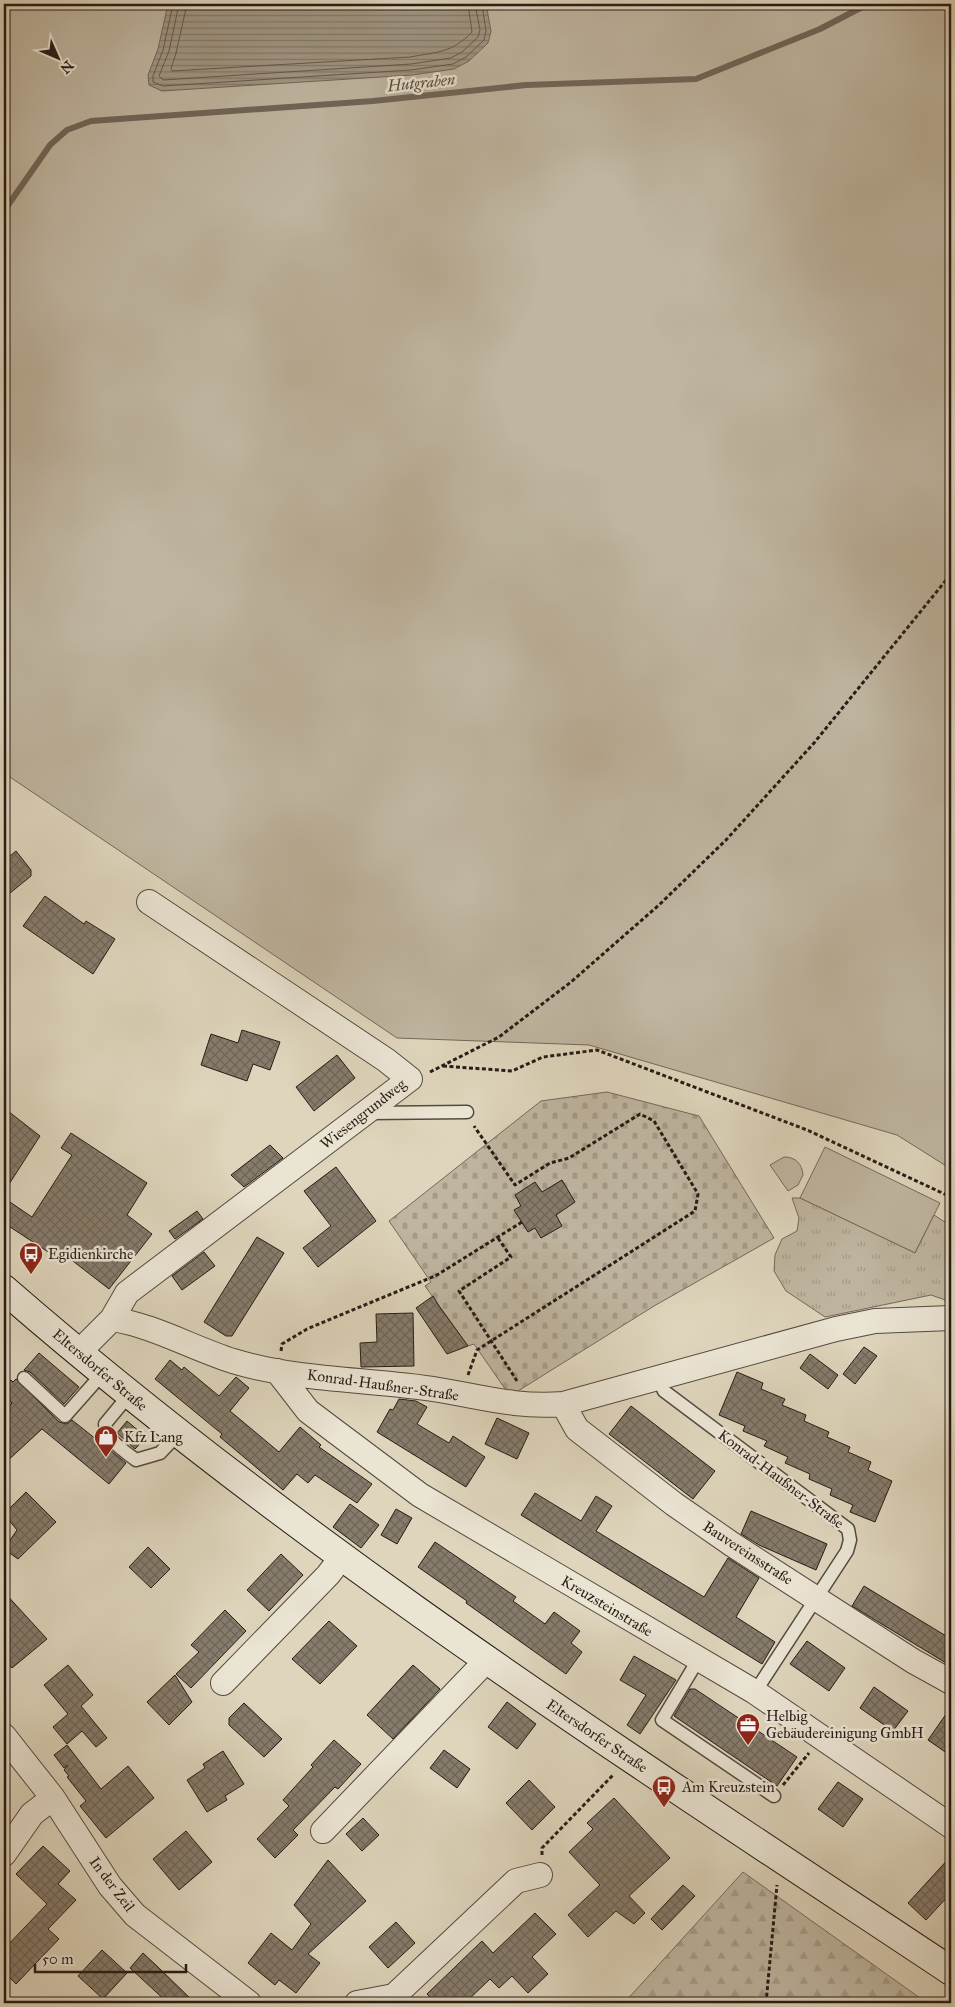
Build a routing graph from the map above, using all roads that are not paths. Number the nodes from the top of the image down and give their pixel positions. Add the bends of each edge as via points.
1 (149, 902) dead end
2 (467, 1112) road end
3 (366, 1113) junction
4 (4, 1289) edge
5 (951, 1318) edge
6 (112, 1319) junction
7 (79, 1352) junction
8 (277, 1371) junction
9 (103, 1373) junction
10 (24, 1378) dead end
11 (658, 1378) junction
12 (129, 1395) junction
13 (563, 1404) junction
14 (178, 1434) junction
15 (341, 1558) junction
16 (817, 1597) junction
17 (698, 1660) junction
18 (486, 1661) junction
19 (951, 1682) edge
20 (224, 1684) dead end
21 (755, 1692) junction
22 (4, 1736) edge
23 (774, 1796) road end
24 (54, 1798) junction
25 (951, 1826) edge
26 (323, 1831) dead end
27 (4, 1854) edge
28 (540, 1875) road end
29 (951, 1972) edge
30 (249, 2003) edge
31 (357, 2003) edge

1 - 3 street, Wiesengrundweg via 410,1079
2 - 3 lane
3 - 6 street, Wiesengrundweg via 126,1293
4 - 7 street, Eltersdorfer Straße
5 - 11 street, Konrad-Haußner-Straße via 875,1321
6 - 7 street, Wiesengrundweg
6 - 8 street, Konrad-Haußner-Straße via 136,1323 233,1361
7 - 9 street, Eltersdorfer Straße
8 - 13 street, Konrad-Haußner-Straße via 440,1390 536,1407
8 - 17 street, Kreuzsteinstraße via 308,1412 420,1495
9 - 10 lane via 65,1416
9 - 12 street, Eltersdorfer Straße
11 - 13 street, Konrad-Haußner-Straße
11 - 16 lane, Konrad-Haußner-Straße via 664,1391 848,1529 847,1551
12 - 14 street, Eltersdorfer Straße
12 - 14 lane via 105,1424 106,1433 117,1446 136,1460 160,1453
13 - 16 street, Bauvereinsstraße via 577,1429 674,1504
14 - 15 street, Eltersdorfer Straße
15 - 18 street, Eltersdorfer Straße
15 - 20 street
16 - 19 street, Bauvereinsstraße
16 - 21 lane
17 - 21 street, Kreuzsteinstraße
17 - 23 lane via 662,1720
18 - 26 street
18 - 29 street, Eltersdorfer Straße via 630,1757 781,1868
21 - 25 street, Kreuzsteinstraße
22 - 24 street, In der Zeil
24 - 27 street via 32,1814
24 - 30 street, In der Zeil via 110,1886 135,1914
28 - 31 street via 516,1881 394,1996

